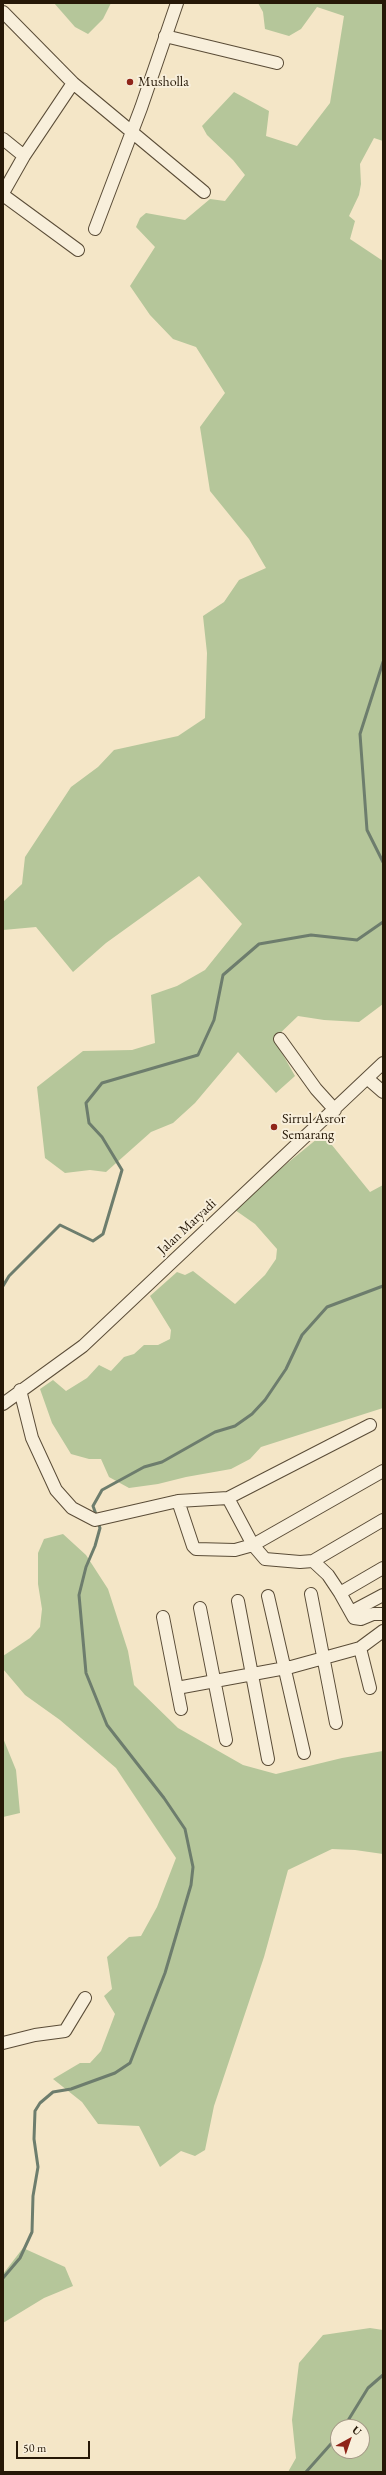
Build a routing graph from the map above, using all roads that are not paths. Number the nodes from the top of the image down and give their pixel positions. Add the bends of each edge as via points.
1 (177, 3) edge
2 (3, 12) edge
3 (165, 36) junction
4 (277, 63) dead end
5 (73, 83) junction
6 (132, 132) junction
7 (3, 139) edge
8 (24, 156) junction
9 (204, 192) dead end
10 (3, 194) edge
11 (95, 229) dead end
12 (78, 250) dead end
13 (280, 1039) dead end
14 (383, 1063) edge
15 (368, 1079) junction
16 (383, 1092) edge
17 (335, 1110) junction
18 (20, 1390) junction
19 (3, 1404) edge
20 (370, 1425) dead end
21 (383, 1471) edge
22 (228, 1498) junction
23 (178, 1502) junction
24 (383, 1520) edge
25 (253, 1545) junction
26 (313, 1561) junction
27 (383, 1568) edge
28 (340, 1592) junction
29 (311, 1594) dead end
30 (383, 1594) edge
31 (268, 1596) dead end
32 (238, 1601) dead end
33 (200, 1608) dead end
34 (351, 1612) junction
35 (383, 1614) edge
36 (163, 1617) dead end
37 (383, 1631) edge
38 (360, 1648) junction
39 (324, 1658) junction
40 (285, 1668) junction
41 (251, 1675) junction
42 (215, 1682) junction
43 (177, 1688) junction
44 (370, 1688) dead end
45 (181, 1709) dead end
46 (336, 1723) dead end
47 (226, 1740) dead end
48 (304, 1753) dead end
49 (268, 1759) dead end
50 (85, 1998) dead end
51 (3, 2043) edge

1 - 3 street
2 - 5 street
3 - 4 street
3 - 6 street
5 - 6 street
5 - 8 street
6 - 9 street
6 - 11 street
7 - 8 street
8 - 10 street
10 - 12 street
13 - 17 street via 316,1089
14 - 15 street, Jalan Maryadi
15 - 16 street
15 - 17 street, Jalan Maryadi
17 - 18 street, Jalan Maryadi via 83,1346
18 - 19 street, Jalan Maryadi
18 - 23 street via 32,1438 56,1490 72,1508 98,1520
20 - 22 street
21 - 25 street
22 - 23 street
22 - 25 street
23 - 25 street via 192,1546 196,1549 235,1550
24 - 26 street
25 - 26 street via 264,1559
26 - 28 street via 328,1575
27 - 28 street
28 - 34 street
29 - 39 street
30 - 34 street
31 - 40 street
32 - 41 street
33 - 42 street
34 - 35 street via 354,1618 361,1619 373,1614
36 - 43 street
37 - 38 street
38 - 39 street
38 - 44 street
39 - 40 street
39 - 46 street
40 - 41 street
40 - 48 street
41 - 42 street
41 - 49 street
42 - 43 street
42 - 47 street
43 - 45 street
50 - 51 street via 65,2031 35,2034

